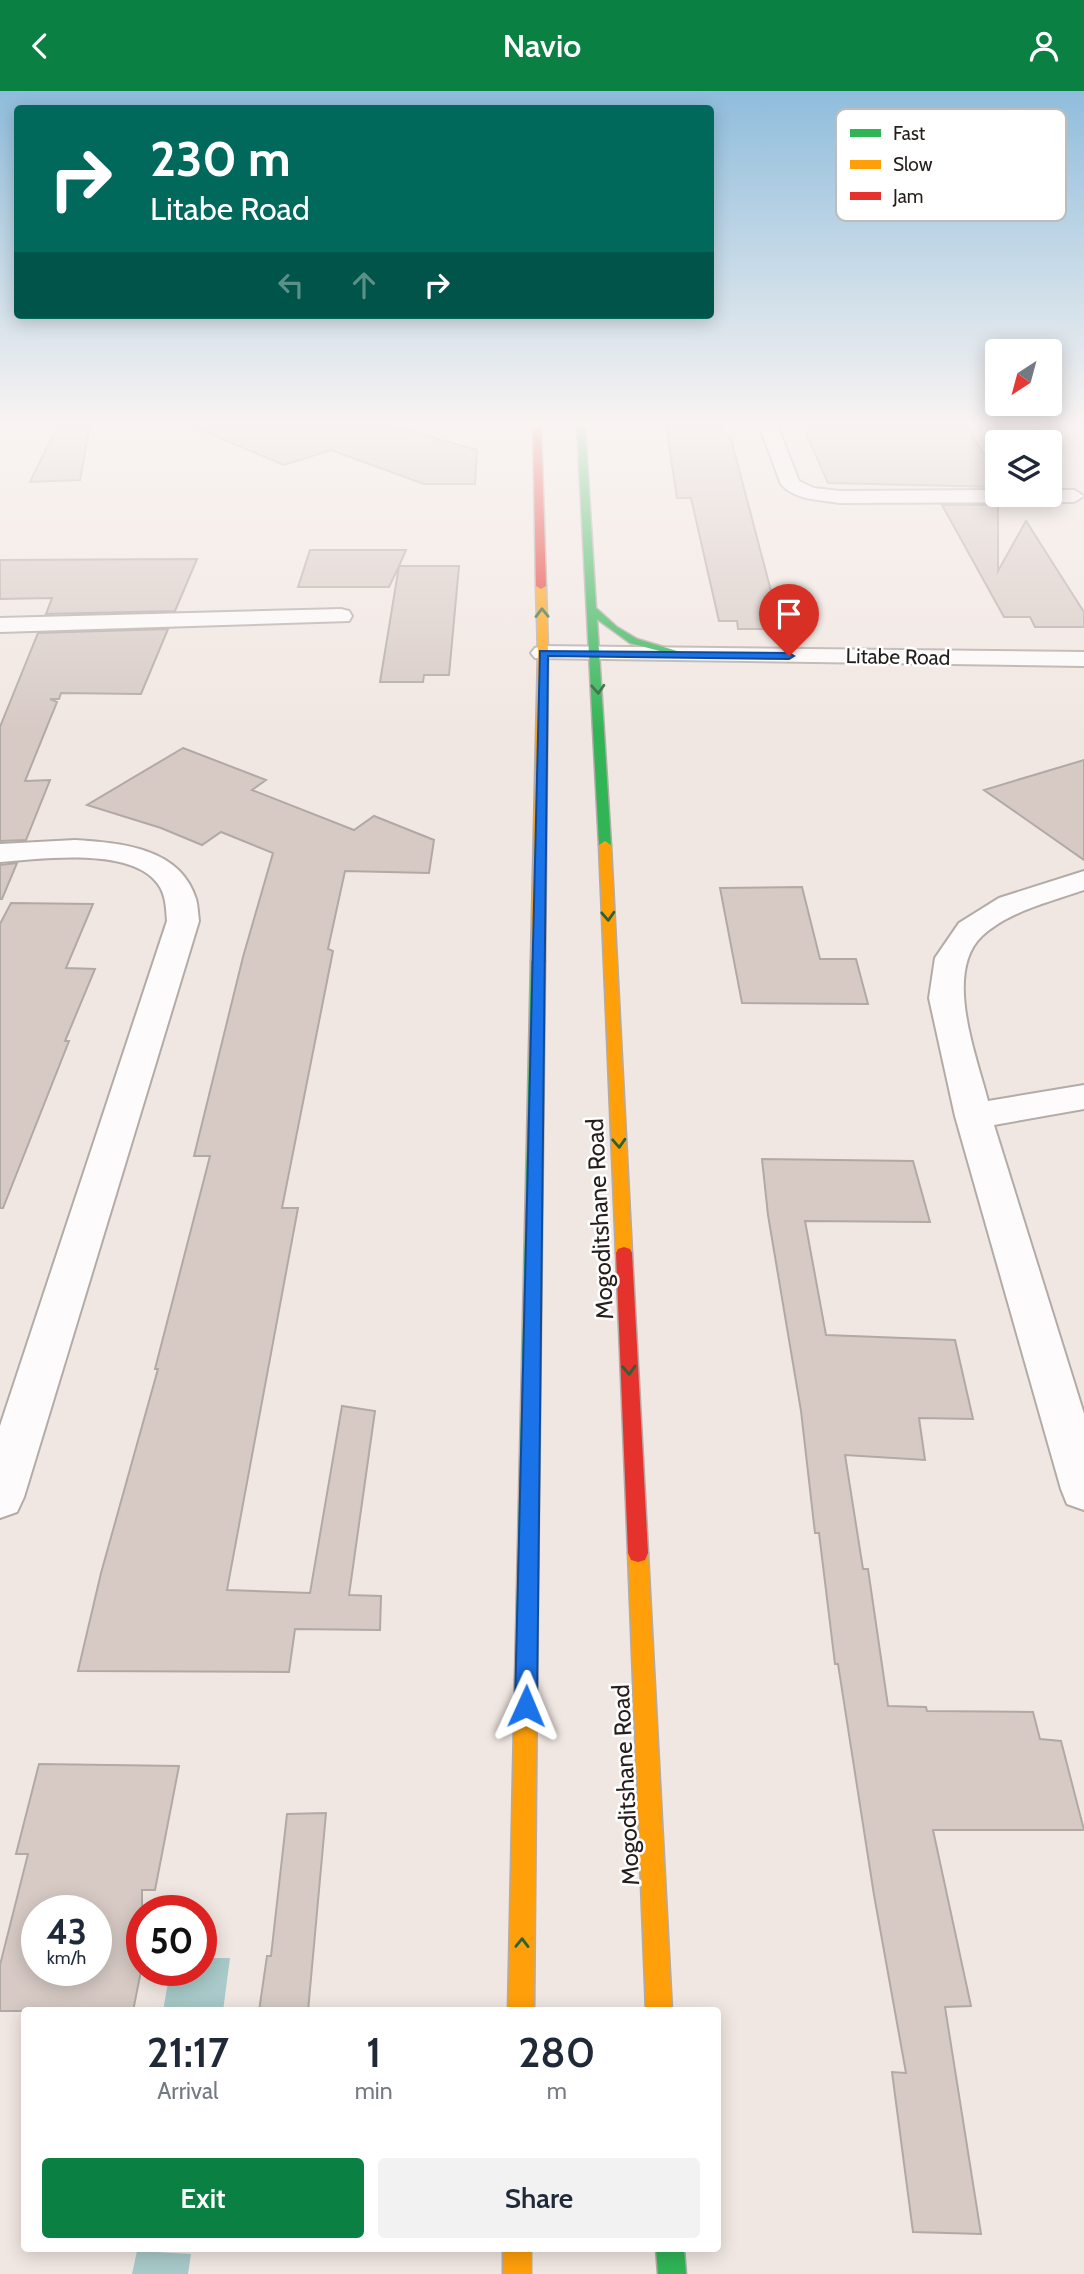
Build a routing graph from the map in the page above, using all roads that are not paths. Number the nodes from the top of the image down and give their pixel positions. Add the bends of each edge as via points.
1 (540, 527) edge
2 (588, 527) edge
3 (593, 610) junction
4 (341, 616) dead end
5 (0, 625) edge
6 (543, 653) junction
7 (596, 653) junction
8 (682, 654) junction
9 (1084, 659) edge
10 (0, 853) edge
11 (1084, 880) edge
12 (1084, 1097) edge
13 (973, 1116) junction
14 (1084, 1489) edge
15 (0, 1497) edge
16 (521, 2007) edge
17 (659, 2007) edge
18 (517, 2252) edge
19 (670, 2252) edge
20 (517, 2274) edge
21 (671, 2274) edge

6 -> 1 main road
2 - 3 main road, Mogoditshane Road
3 - 7 main road, Mogoditshane Road
3 - 8 main road via 627,641
4 - 5 street
6 - 7 street, Litabe Road
16 -> 6 main road
7 - 8 street, Litabe Road
7 -> 17 main road, Mogoditshane Road
8 - 9 street, Litabe Road
10 - 15 street via 80,849 116,852 149,862 175,888 183,921
11 - 13 street via 1010,905 971,930 951,958 946,998
12 - 13 street
13 - 14 street
18 - 20 main road
19 - 21 main road

